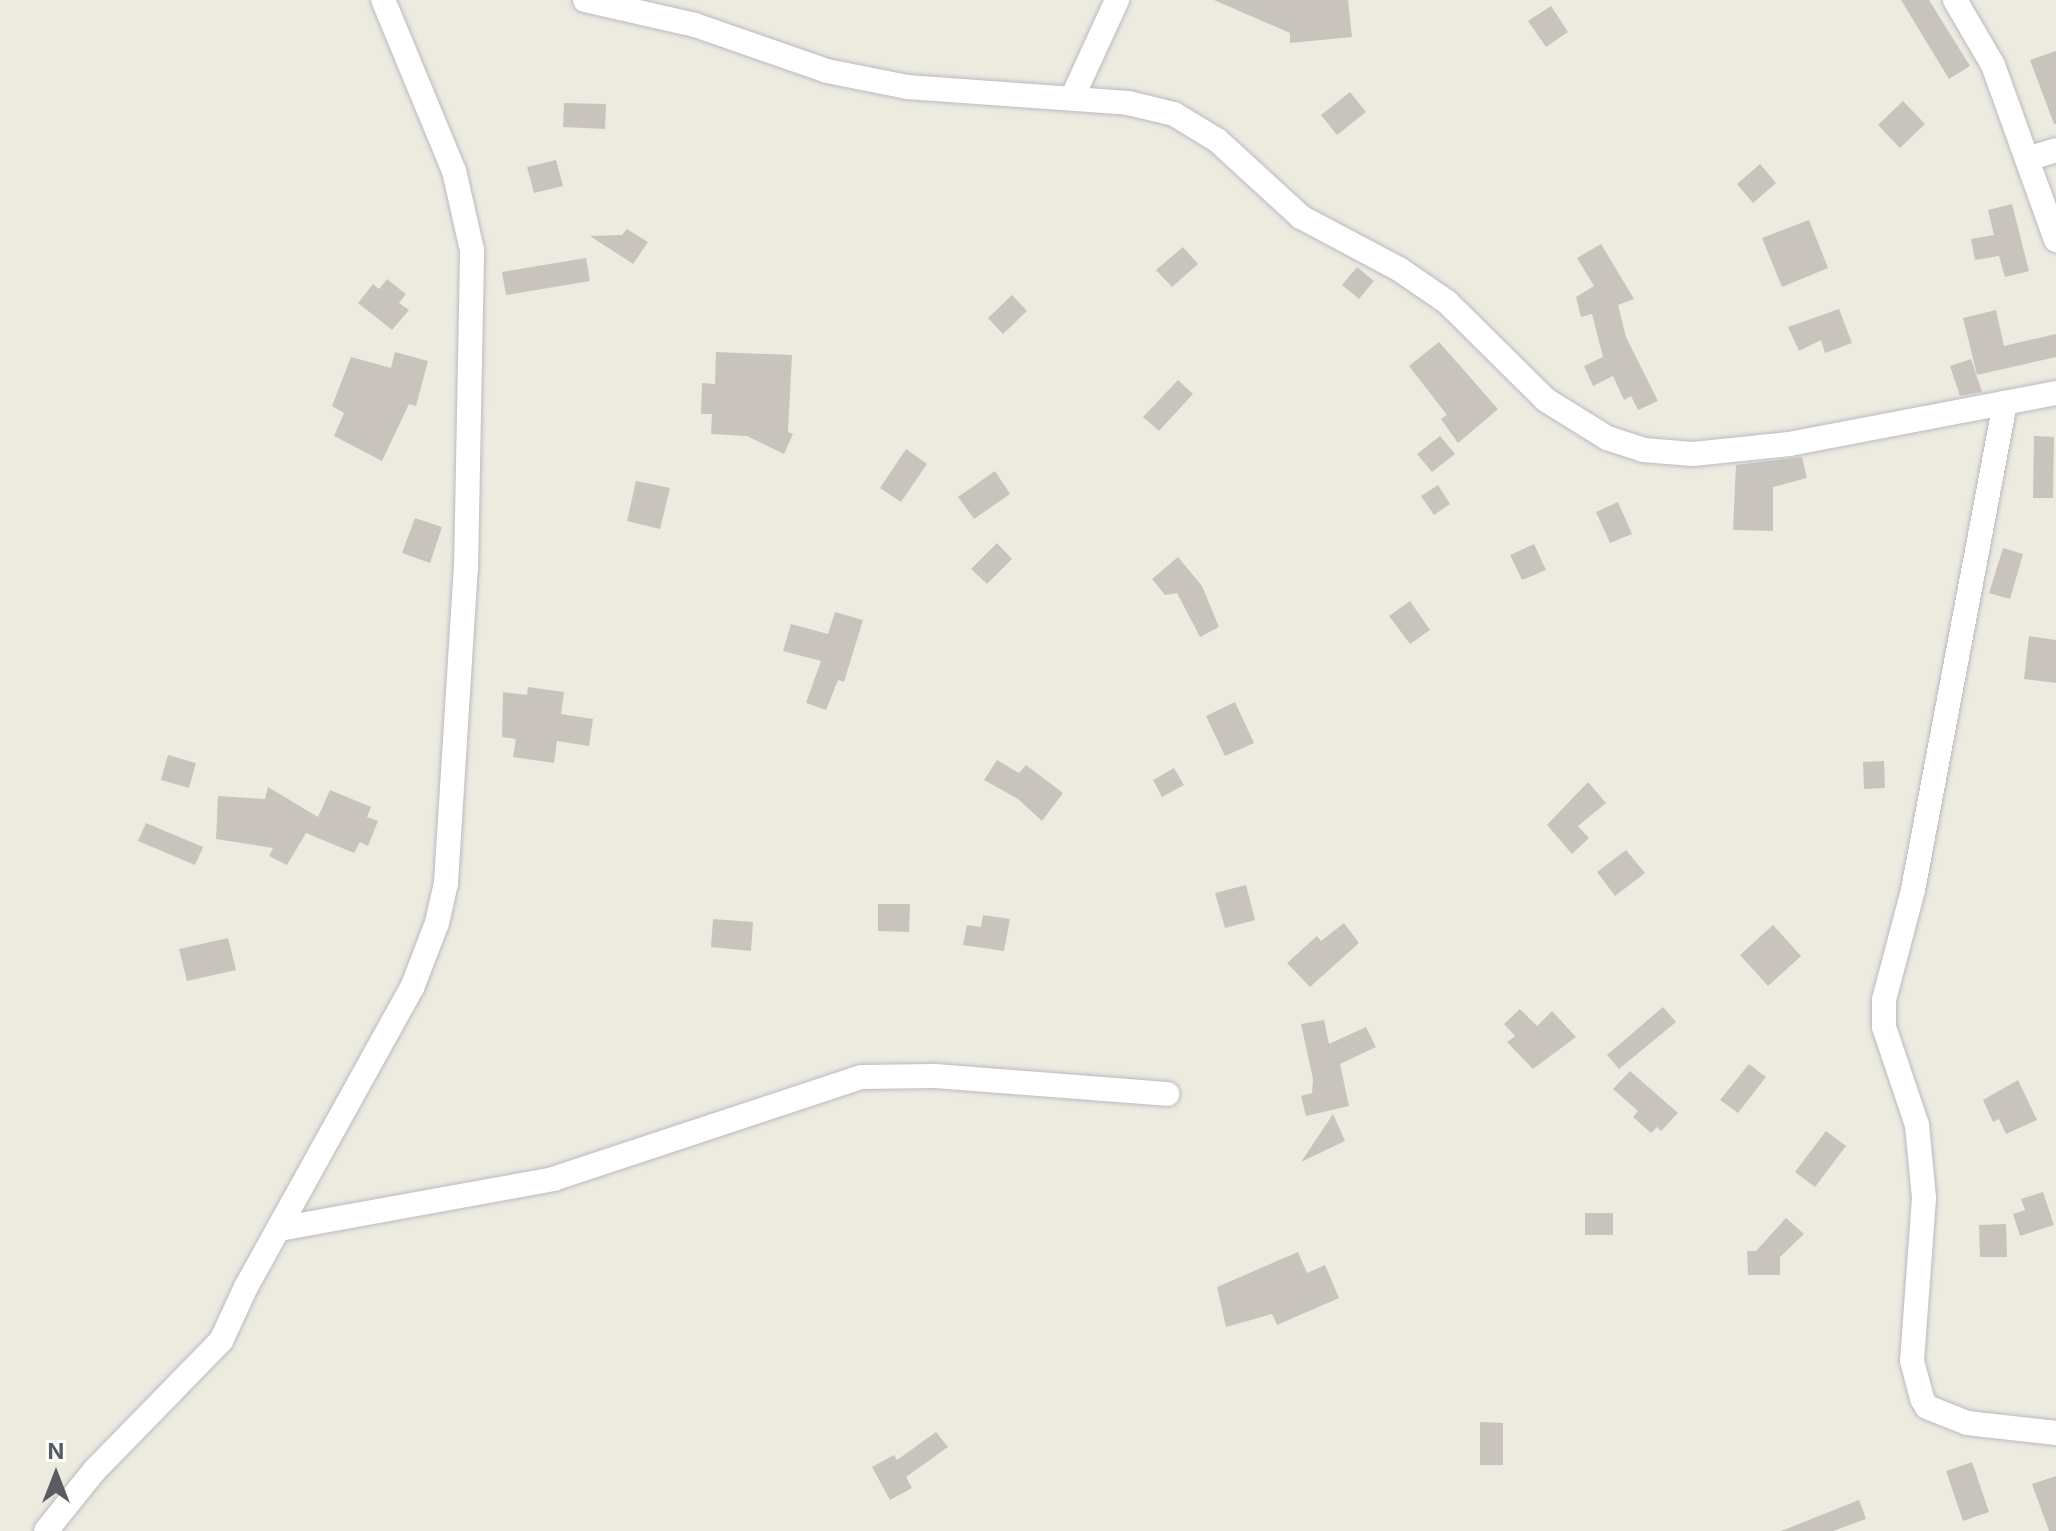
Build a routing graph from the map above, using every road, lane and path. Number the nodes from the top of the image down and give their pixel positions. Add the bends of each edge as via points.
1 (383, 0) edge
2 (585, 0) edge
3 (1117, 0) edge
4 (1955, 0) edge
5 (1072, 98) junction
6 (2056, 150) edge
7 (2027, 159) junction
8 (2056, 240) edge
9 (2056, 393) edge
10 (2005, 403) junction
11 (1167, 1094) dead end
12 (279, 1229) junction
13 (2056, 1433) edge
14 (46, 1531) edge

1 - 12 street via 454,171 472,250 466,569 446,883 412,988
2 - 5 street via 695,25 827,71 907,87
3 - 5 street
4 - 7 street via 1993,65
5 - 10 street via 1174,114 1217,140 1301,217 1399,269 1447,302 1546,400 1607,438 1643,450 1693,454 1789,444
6 - 7 street
7 - 8 street
9 - 10 street
10 - 13 street via 1913,890 1884,1000 1884,1027 1917,1125 1924,1198 1912,1361 1922,1399 1927,1407 1967,1423
11 - 12 street via 934,1076 862,1077 553,1179
12 - 14 street via 205,1363 124,1439

